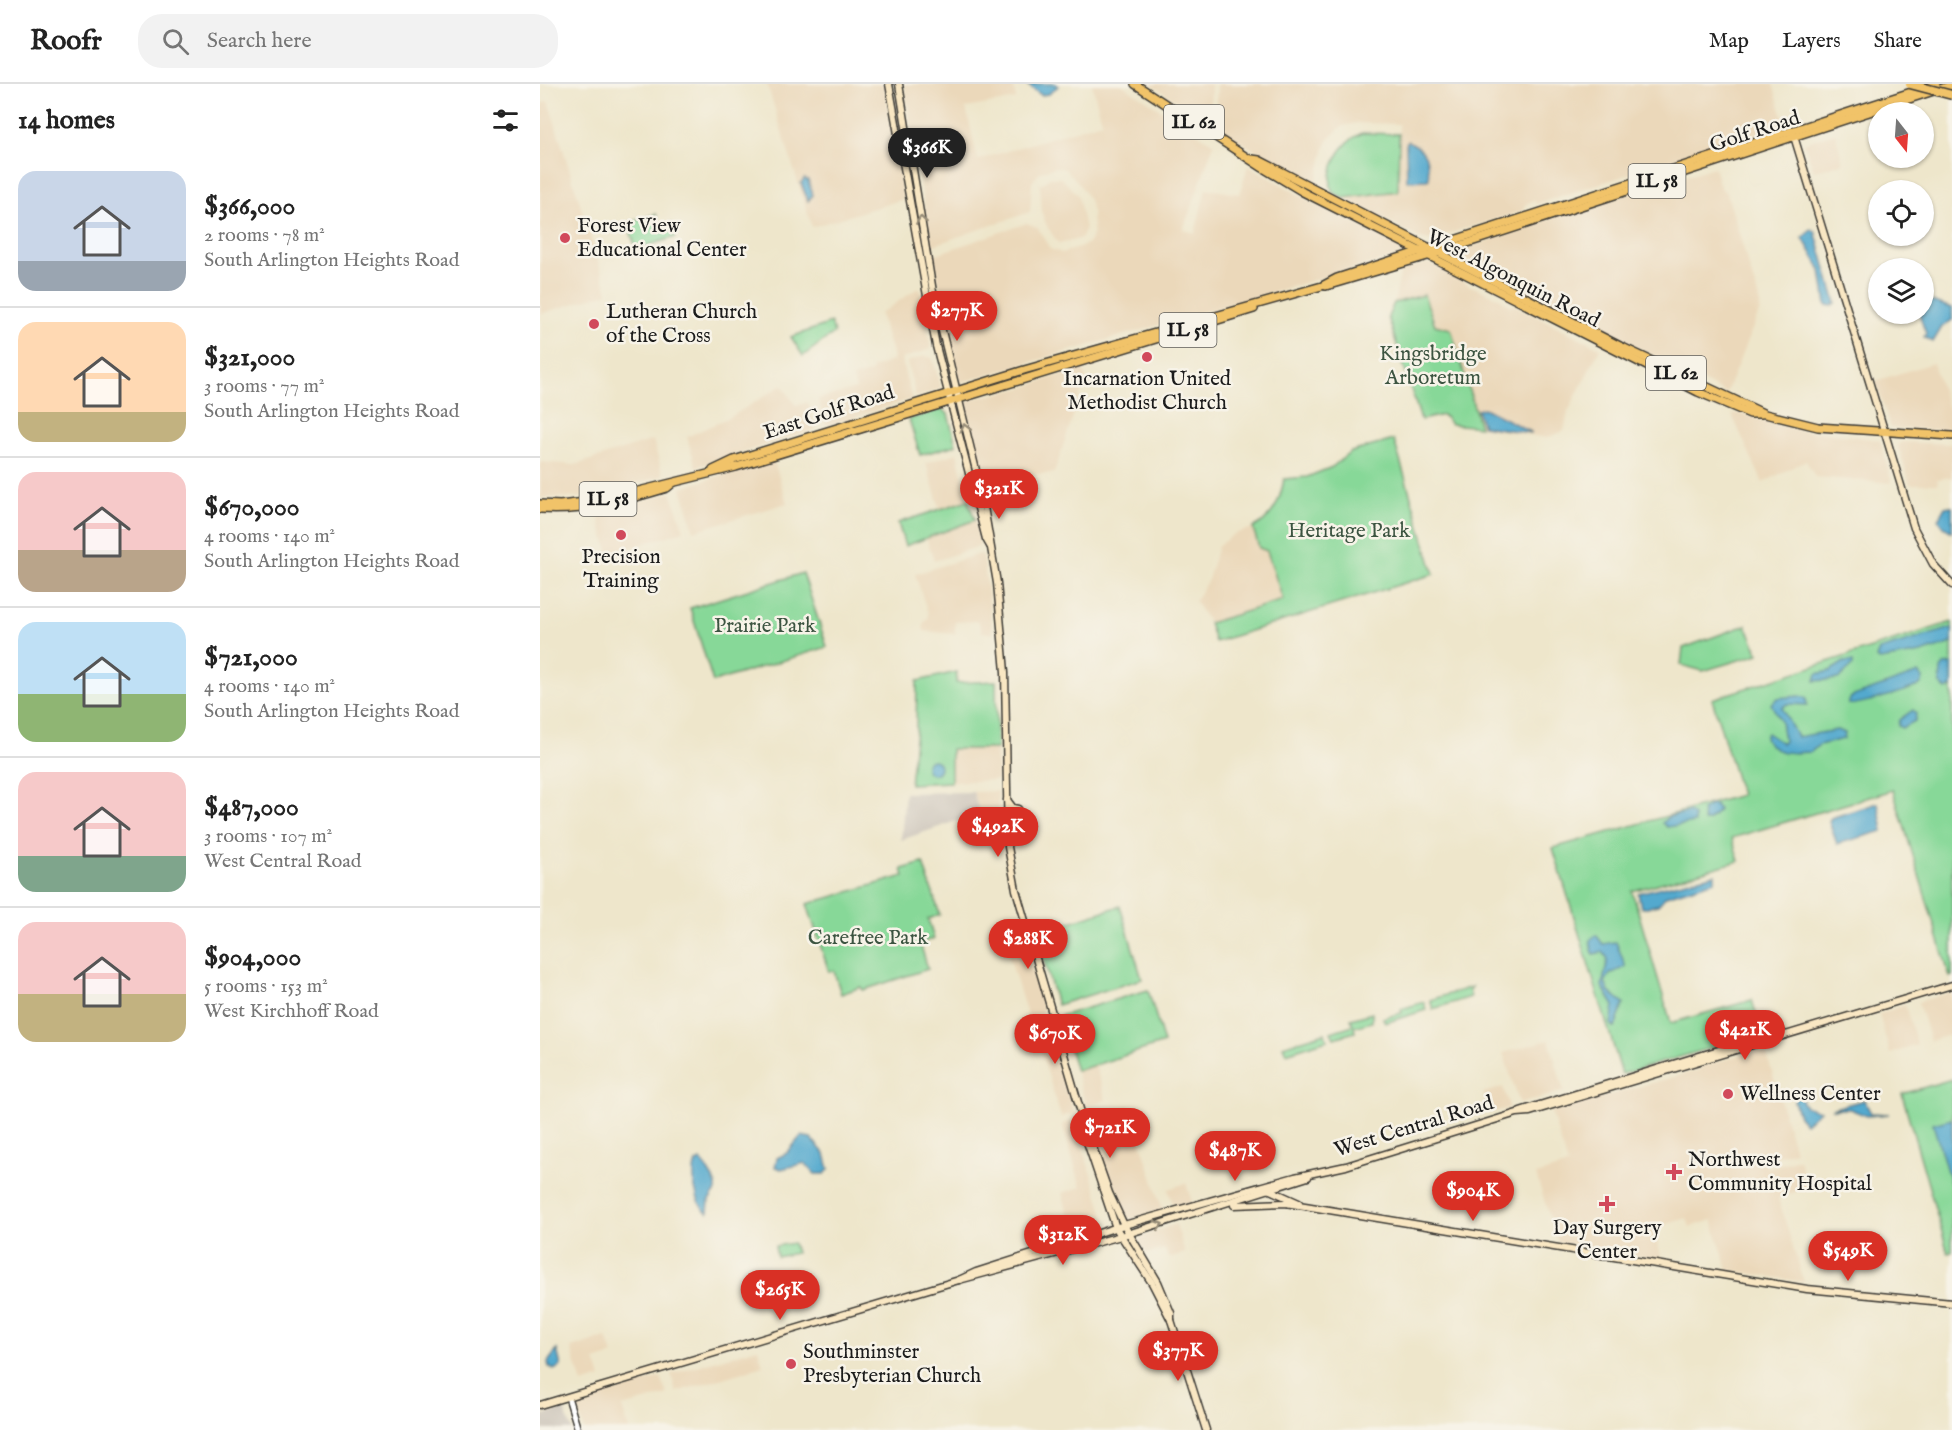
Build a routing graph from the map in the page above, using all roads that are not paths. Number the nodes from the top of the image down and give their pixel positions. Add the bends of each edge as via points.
1 (889, 84) edge
2 (899, 84) edge
3 (1135, 84) edge
4 (1910, 84) edge
5 (1936, 84) edge
6 (1951, 84) edge
7 (1952, 95) edge
8 (1793, 134) junction
9 (1252, 159) junction
10 (1396, 237) junction
11 (1427, 251) junction
12 (1439, 253) junction
13 (1402, 257) junction
14 (1322, 286) junction
15 (957, 394) junction
16 (949, 396) junction
17 (1765, 414) junction
18 (1886, 434) junction
19 (1952, 436) edge
20 (674, 483) junction
21 (540, 504) edge
22 (540, 509) edge
23 (990, 547) junction
24 (1952, 585) edge
25 (1006, 799) junction
26 (1007, 817) junction
27 (1952, 984) edge
28 (1082, 1116) junction
29 (1319, 1173) junction
30 (1258, 1188) junction
31 (1272, 1190) junction
32 (1222, 1206) junction
33 (1305, 1206) junction
34 (1124, 1226) junction
35 (1116, 1228) junction
36 (1129, 1234) junction
37 (1121, 1236) junction
38 (959, 1280) junction
39 (1952, 1303) edge
40 (1170, 1320) junction
41 (568, 1397) junction
42 (540, 1405) edge
43 (578, 1430) edge
44 (1206, 1430) edge

1 - 16 main road via 925,288
15 -> 2 main road via 934,298
3 - 9 main road, West Algonquin Road / IL 62
4 - 7 highway, bridge
5 - 8 main road, Golf Road / IL 58
6 - 8 main road, Golf Road / IL 58
8 - 11 main road, Golf Road / IL 58
8 - 12 main road, Golf Road / IL 58
8 - 18 main road
9 - 10 main road, West Algonquin Road / IL 62 via 1304,192
9 - 11 main road, West Algonquin Road / IL 62
10 - 11 main road, West Algonquin Road / IL 62
10 - 13 main road via 1405,248
11 - 12 main road, West Algonquin Road / IL 62
11 - 13 main road, IL 58
11 - 14 main road, IL 58 via 1335,285
11 - 17 main road, West Algonquin Road / IL 62 via 1698,392 1750,414
12 - 17 main road, West Algonquin Road / IL 62 via 1671,371
13 - 14 main road, IL 58
14 - 15 main road, IL 58 via 1225,319
15 - 16 main road, East Golf Road / IL 58
23 -> 15 main road
16 - 20 main road, East Golf Road / IL 58 via 734,460
16 - 23 main road
17 - 18 main road, West Algonquin Road / IL 62 via 1818,427
18 - 19 main road, West Algonquin Road / IL 62
18 - 24 main road via 1914,528 1934,564
20 - 21 main road, East Golf Road / IL 58 via 590,502
20 - 22 main road, East Golf Road / IL 58 via 615,503
23 - 25 main road via 998,584 1005,672
25 - 26 main road
25 - 26 main road via 1018,809
26 - 28 main road via 1016,890
27 - 29 main road, West Central Road via 1793,1032 1748,1041
28 - 34 main road
28 - 35 main road via 1080,1121
29 - 30 main road, West Central Road
29 - 31 main road, West Central Road
30 - 31 main road
30 - 34 main road, West Central Road
31 - 32 main road, West Central Road
31 - 33 main road
32 - 33 main road
36 -> 32 main road
33 - 39 main road via 1806,1289
34 - 35 main road, West Central Road
34 - 36 main road
35 - 37 main road
35 - 38 main road, West Central Road
36 - 37 main road
36 - 40 main road via 1158,1282 1171,1313
37 - 38 main road
37 - 40 main road via 1152,1283
38 - 41 main road
40 - 44 main road
41 - 42 main road
41 - 43 street

